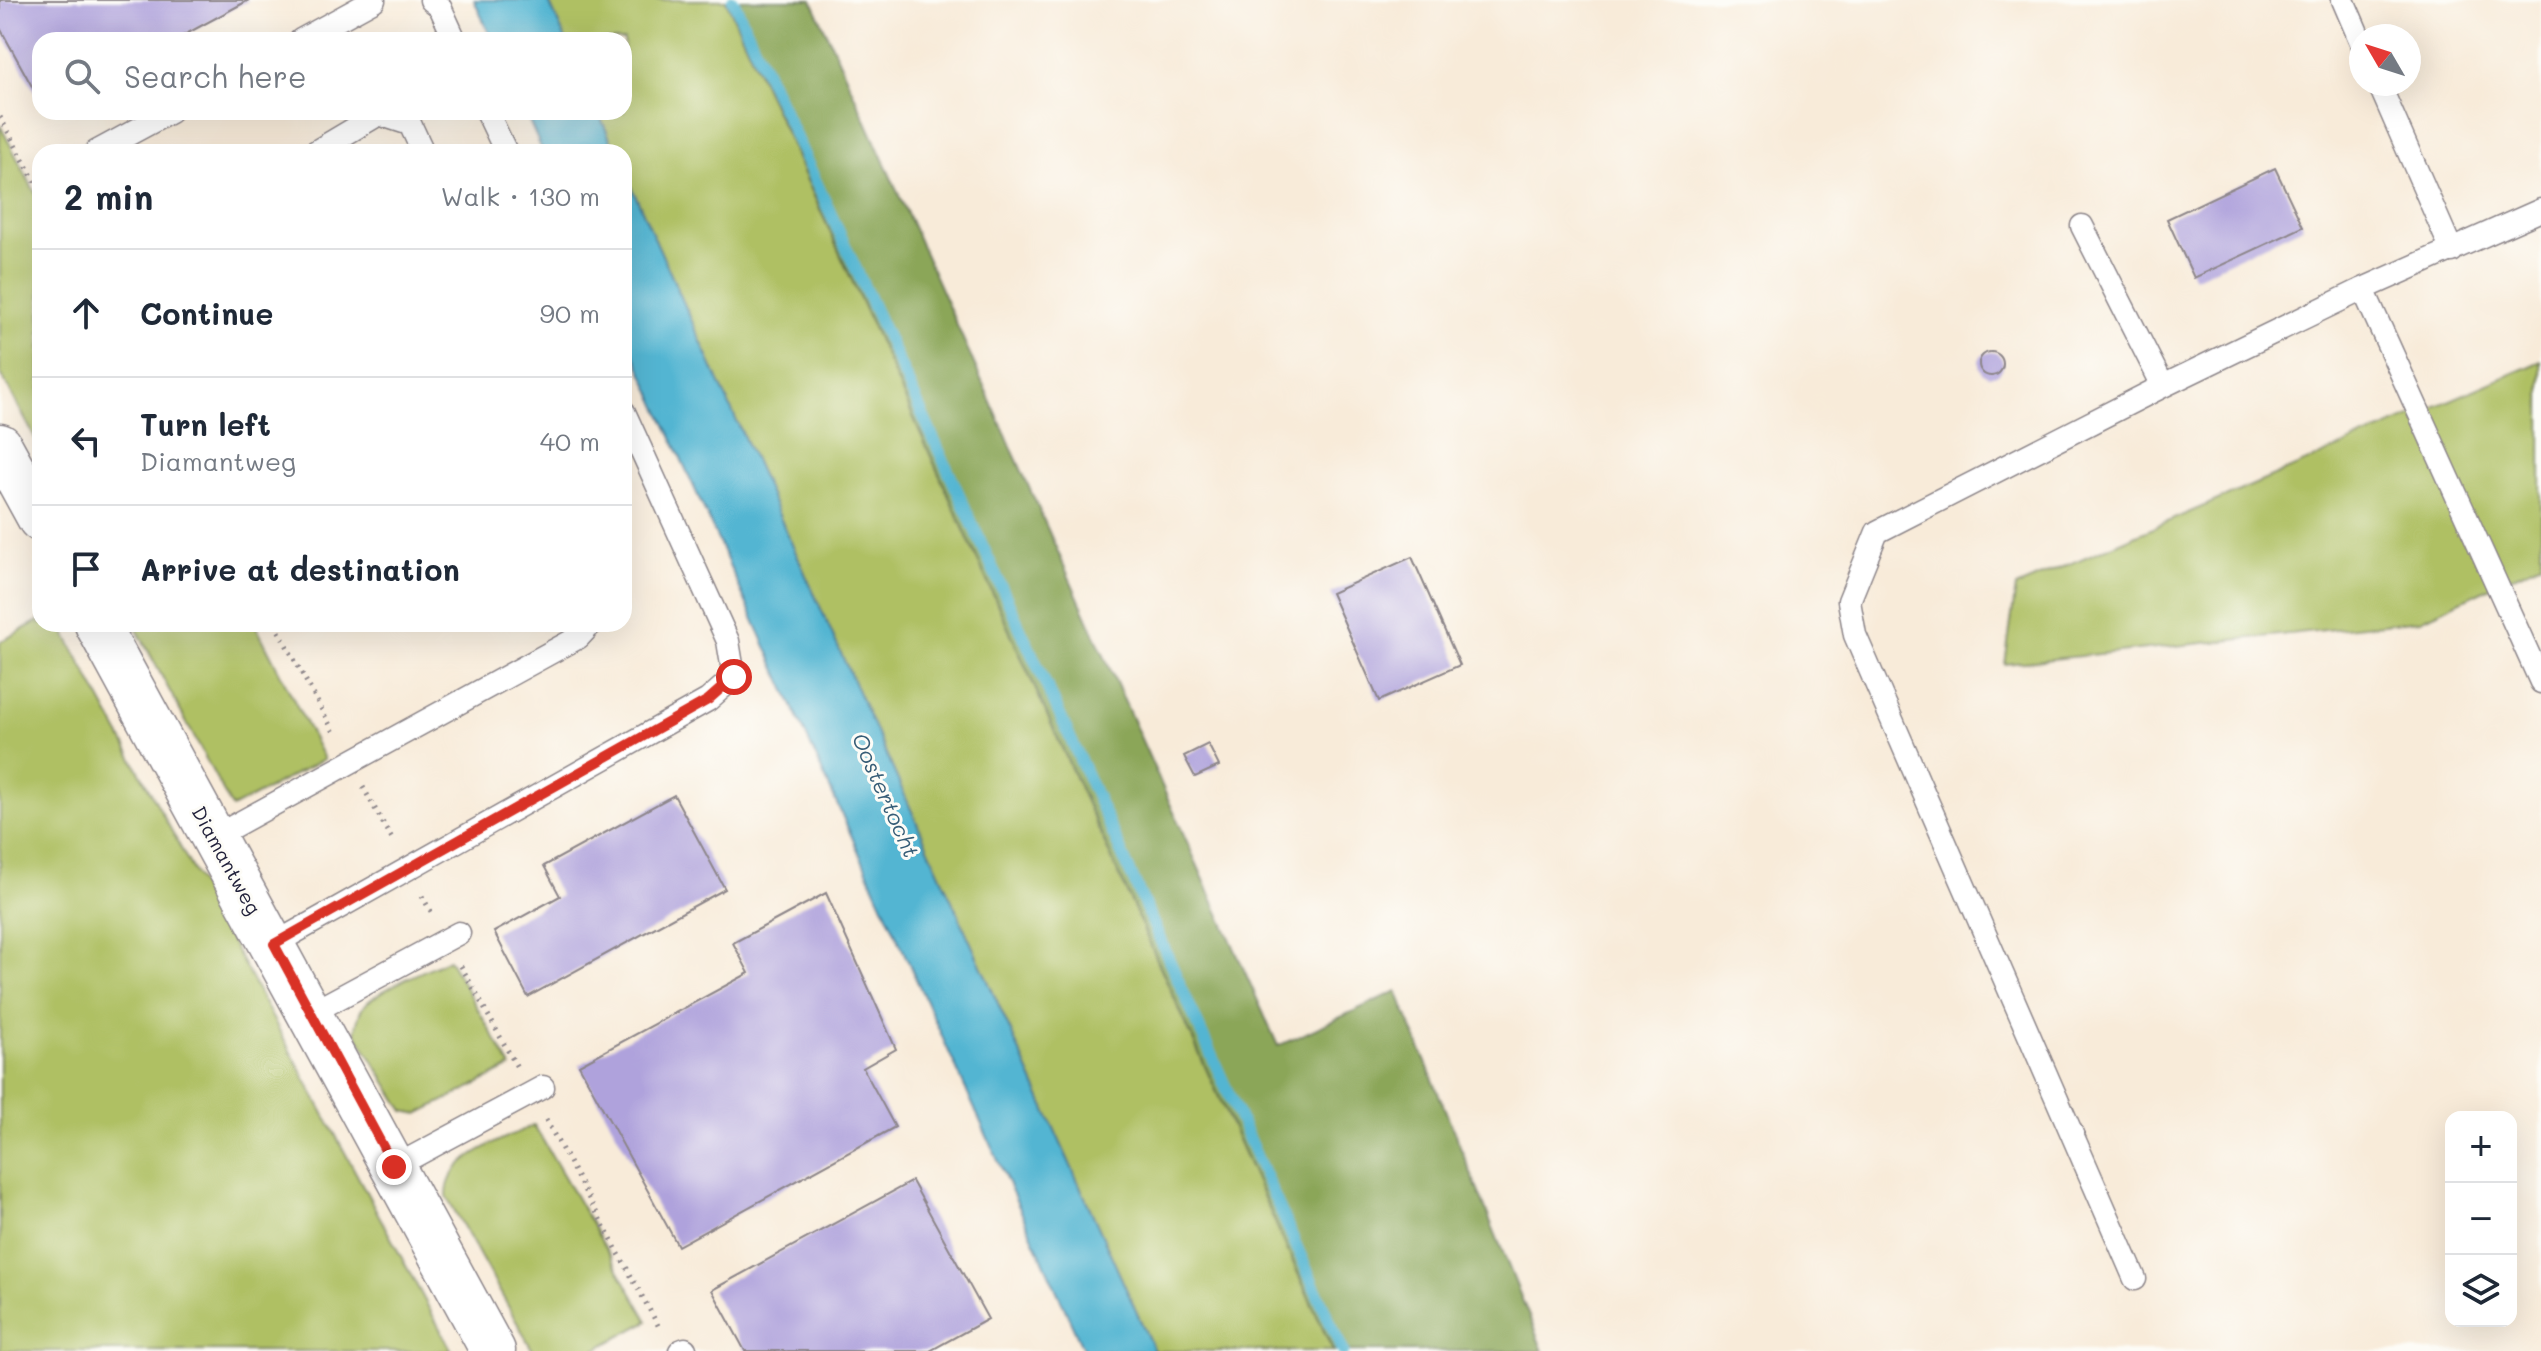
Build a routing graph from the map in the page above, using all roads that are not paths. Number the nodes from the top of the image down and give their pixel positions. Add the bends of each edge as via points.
1 (374, 0) edge
2 (431, 0) edge
3 (2343, 0) edge
4 (2353, 24) edge
5 (316, 32) edge
6 (451, 32) edge
7 (2384, 96) edge
8 (155, 120) edge
9 (369, 120) edge
10 (398, 120) edge
11 (491, 120) edge
12 (111, 144) edge
13 (328, 144) edge
14 (419, 144) edge
15 (502, 144) edge
16 (2541, 210) edge
17 (2082, 226) dead end
18 (2452, 251) junction
19 (2363, 289) junction
20 (2163, 386) junction
21 (632, 430) edge
22 (0, 446) edge
23 (32, 504) edge
24 (101, 632) edge
25 (584, 632) edge
26 (2541, 682) edge
27 (214, 837) junction
28 (453, 936) road end
29 (274, 944) junction
30 (311, 1013) junction
31 (537, 1090) road end
32 (394, 1167) junction
33 (2135, 1279) dead end
34 (493, 1351) edge

1 - 5 lane
2 - 6 lane
3 - 4 lane
7 - 18 lane
8 - 12 lane
9 - 13 lane
10 - 14 lane via 410,124
11 - 15 lane
16 - 18 lane
17 - 20 lane
18 - 19 lane
19 - 20 lane
19 - 26 lane
20 - 33 lane via 1877,532 1849,601 1855,635
21 - 29 lane via 728,641 734,677 708,700
22 - 23 street
24 - 27 street, Diamantweg
25 - 27 lane
27 - 29 street, Diamantweg
28 - 30 lane
29 - 30 street, Diamantweg
30 - 32 street, Diamantweg
31 - 32 lane
32 - 34 street, Diamantweg

